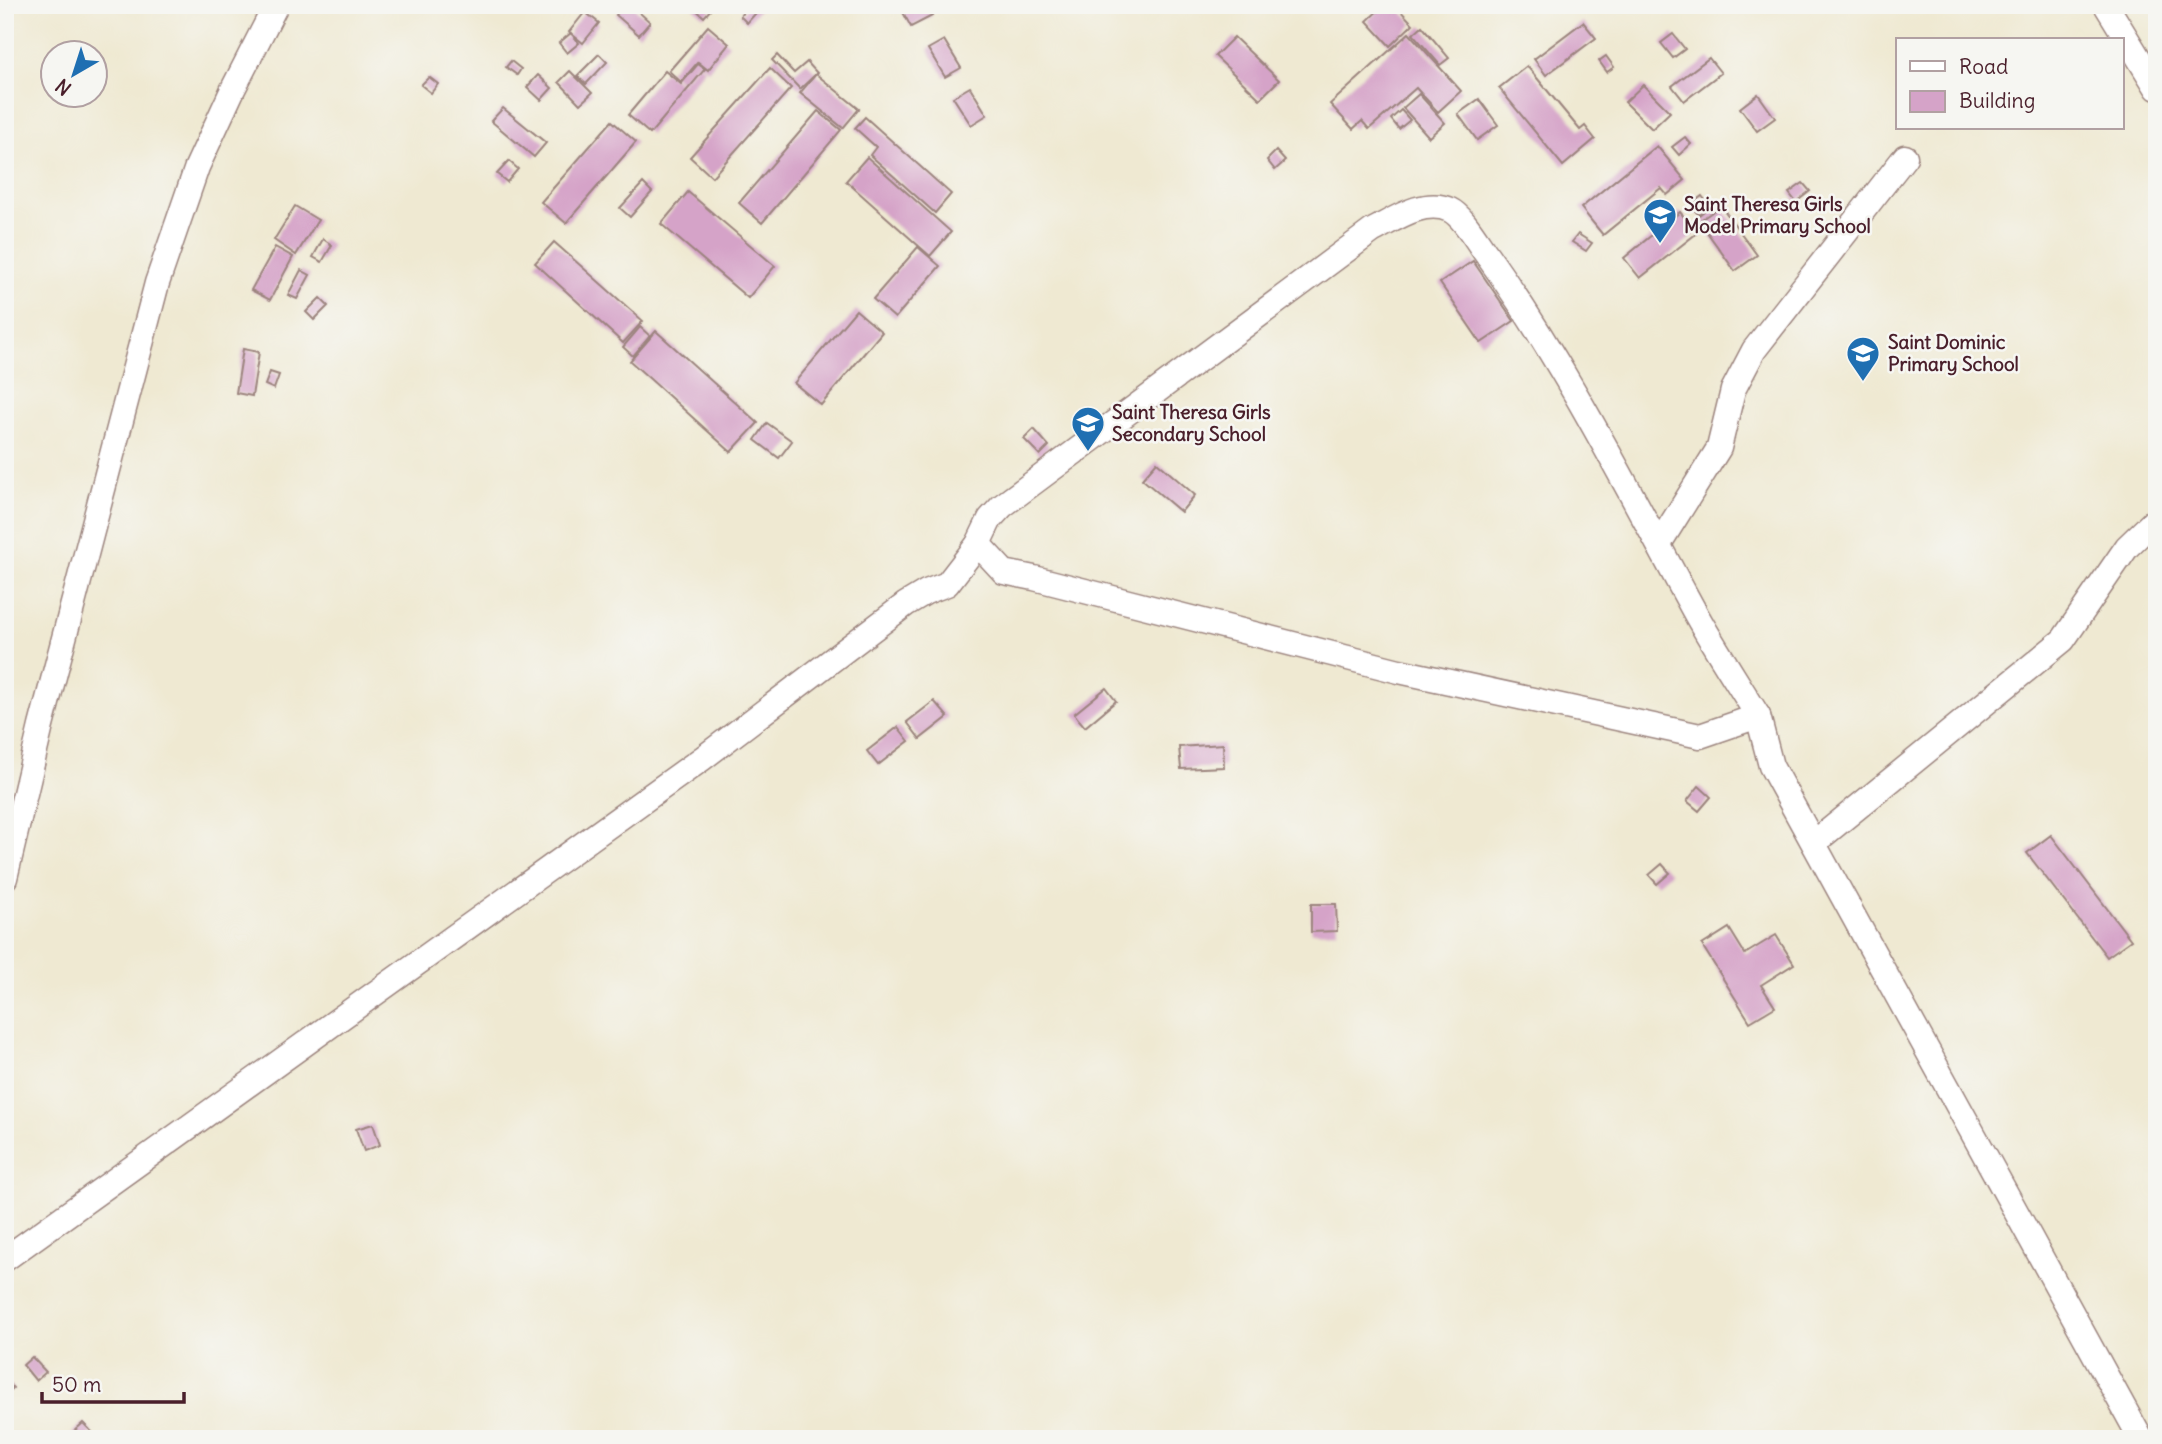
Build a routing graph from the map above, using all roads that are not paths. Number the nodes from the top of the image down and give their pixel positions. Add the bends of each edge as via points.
1 (276, 5) edge
2 (2106, 5) edge
3 (2157, 88) edge
4 (1905, 157) dead end
5 (2157, 518) edge
6 (978, 544) junction
7 (1659, 544) junction
8 (1758, 716) junction
9 (1815, 842) junction
10 (5, 878) edge
11 (5, 1259) edge
12 (2141, 1439) edge

1 - 10 street via 197,167 157,283
2 - 3 street
4 - 7 street via 1754,350 1733,390 1719,448
5 - 9 street via 2127,547 2063,640
6 - 7 street via 1002,506 1372,231 1421,206 1444,208 1457,215 1502,276 1568,380
6 - 8 street via 1004,572 1399,671 1700,736
6 - 11 street via 947,584 906,604 703,758
7 - 8 street
8 - 9 street via 1771,766
9 - 12 street

